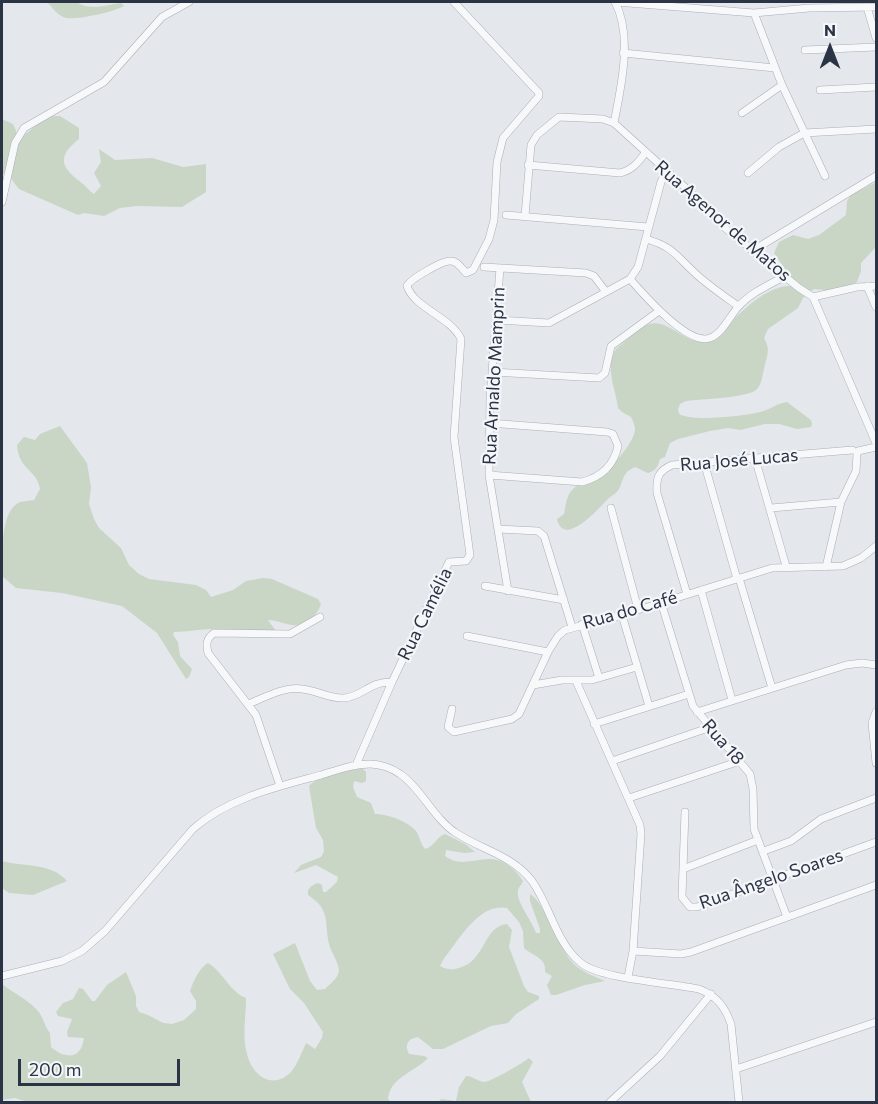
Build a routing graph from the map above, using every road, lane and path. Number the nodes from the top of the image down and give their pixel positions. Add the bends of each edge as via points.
1 (189, 2) edge
2 (454, 2) edge
3 (615, 2) edge
4 (867, 7) junction
5 (876, 7) edge
6 (753, 13) junction
7 (876, 38) edge
8 (876, 47) edge
9 (805, 50) dead end
10 (623, 53) junction
11 (775, 68) junction
12 (782, 85) junction
13 (876, 87) edge
14 (820, 90) dead end
15 (742, 113) dead end
16 (614, 123) junction
17 (876, 129) edge
18 (804, 133) junction
19 (645, 153) junction
20 (528, 165) junction
21 (666, 171) junction
22 (748, 173) dead end
23 (825, 176) dead end
24 (876, 176) edge
25 (2, 202) edge
26 (506, 215) dead end
27 (525, 216) junction
28 (648, 228) junction
29 (646, 239) junction
30 (752, 250) junction
31 (484, 267) dead end
32 (500, 268) junction
33 (785, 276) junction
34 (630, 279) junction
35 (867, 286) junction
36 (876, 286) edge
37 (606, 292) junction
38 (813, 297) junction
39 (738, 306) junction
40 (876, 307) edge
41 (659, 311) junction
42 (497, 320) junction
43 (493, 372) junction
44 (489, 423) junction
45 (875, 446) edge
46 (855, 452) junction
47 (755, 458) junction
48 (704, 462) junction
49 (489, 476) junction
50 (841, 502) junction
51 (611, 508) dead end
52 (771, 508) junction
53 (498, 529) junction
54 (876, 546) edge
55 (786, 566) junction
56 (826, 567) junction
57 (738, 579) junction
58 (485, 586) dead end
59 (701, 590) junction
60 (508, 591) junction
61 (687, 594) junction
62 (564, 600) junction
63 (661, 602) junction
64 (638, 609) junction
65 (622, 615) junction
66 (320, 617) dead end
67 (582, 624) junction
68 (573, 627) junction
69 (467, 636) dead end
70 (548, 652) junction
71 (876, 665) edge
72 (637, 667) junction
73 (599, 678) junction
74 (576, 681) junction
75 (392, 682) junction
76 (533, 685) junction
77 (772, 688) junction
78 (689, 694) junction
79 (732, 700) junction
80 (248, 704) junction
81 (649, 706) junction
82 (452, 709) dead end
83 (697, 712) junction
84 (876, 712) edge
85 (594, 724) junction
86 (711, 727) junction
87 (612, 761) junction
88 (740, 761) junction
89 (876, 763) edge
90 (356, 765) junction
91 (280, 786) junction
92 (629, 798) junction
93 (876, 798) edge
94 (685, 812) dead end
95 (758, 840) junction
96 (876, 842) edge
97 (764, 851) junction
98 (683, 869) junction
99 (773, 878) junction
100 (876, 885) edge
101 (787, 917) junction
102 (633, 951) junction
103 (2, 976) edge
104 (628, 977) junction
105 (711, 994) junction
106 (876, 1022) edge
107 (735, 1069) junction
108 (610, 1102) edge
109 (739, 1102) edge

1 - 25 street via 162,17 104,82 24,128 15,143
2 - 75 street, Rua Camélia via 539,96 503,138 497,162 494,220 473,270 466,273 455,262 448,261 411,279 407,286 414,297 458,330 461,339 454,437 469,559 449,562
3 - 6 street
3 - 10 street via 622,23
4 - 5 street
4 - 6 street
4 - 7 street
6 - 11 street
8 - 9 street
10 - 11 street
10 - 16 street
11 - 12 street
12 - 15 street
12 - 18 street
13 - 14 street
16 - 19 street, Rua Agenor de Matos
16 - 20 street via 603,119 555,118 533,140
17 - 18 street
18 - 22 street via 779,147
18 - 23 street
19 - 20 street via 634,167 620,173
19 - 21 street, Rua Agenor de Matos
20 - 27 street
21 - 28 street
21 - 30 street, Rua Agenor de Matos
24 - 30 street
26 - 27 street
27 - 28 street
28 - 29 street
29 - 34 street
29 - 39 street via 672,250
30 - 33 street, Rua Agenor de Matos
31 - 32 street
32 - 37 street via 586,273 594,276
32 - 42 street, Rua Arnaldo Mamprin
33 - 38 street, Rua Agenor de Matos
33 - 39 street
34 - 37 street
34 - 41 street
35 - 36 street
35 - 38 street
35 - 40 street
37 - 42 street via 549,323
38 - 45 street
39 - 41 street via 709,339 693,336
41 - 43 street via 616,341 609,352 605,373 599,378
42 - 43 street, Rua Arnaldo Mamprin
43 - 44 street, Rua Arnaldo Mamprin
44 - 49 street, Rua Arnaldo Mamprin
44 - 49 street via 607,432 613,434 618,446 611,465 582,482
45 - 46 street, Rua José Lucas
46 - 47 street, Rua José Lucas
46 - 50 street via 856,471
47 - 48 street, Rua José Lucas
47 - 52 street
48 - 57 street
48 - 61 street, Rua José Lucas via 664,468 656,482
49 - 53 street, Rua Arnaldo Mamprin
50 - 52 street
50 - 56 street
51 - 64 street
52 - 55 street
53 - 60 street, Rua Arnaldo Mamprin
53 - 62 street via 542,532
54 - 56 street, Rua do Café via 848,564
55 - 56 street, Rua do Café
55 - 57 street, Rua do Café
57 - 59 street, Rua do Café
57 - 77 street
58 - 60 street
59 - 61 street, Rua do Café
59 - 79 street
60 - 62 street
61 - 63 street, Rua do Café
62 - 68 street
63 - 64 street, Rua do Café
63 - 78 street, Rua 18
64 - 65 street, Rua do Café
65 - 67 street, Rua do Café
65 - 72 street
66 - 80 street via 290,633 214,633 207,640 208,653
67 - 68 street, Rua do Café
67 - 73 street
68 - 70 street, Rua do Café via 558,636
69 - 70 street
70 - 76 street, Rua do Café
71 - 77 street via 846,665
72 - 73 street
72 - 81 street
73 - 74 street
74 - 76 street
74 - 85 street
75 - 80 street via 377,683 342,699 307,689 289,689
75 - 90 street, Rua Camélia
76 - 82 street, Rua do Café via 519,714 512,719 454,732 448,727
77 - 79 street
78 - 81 street
78 - 83 street, Rua 18
79 - 83 street
80 - 91 street via 256,716
81 - 85 street
83 - 86 street, Rua 18
84 - 89 street via 872,723
85 - 87 street
86 - 87 street
86 - 88 street, Rua 18
87 - 92 street
88 - 92 street
88 - 95 street, Rua 18 via 752,781
90 - 91 street
90 - 104 street via 372,764 400,774 456,833 521,868 580,962 598,972
91 - 103 street via 244,799 199,824 105,931 82,951 62,961
92 - 102 street via 641,834
93 - 97 street via 821,819 791,841
94 - 98 street, Rua Ângelo Soares
95 - 97 street, Rua 18
95 - 98 street
96 - 99 street, Rua Ângelo Soares
97 - 99 street, Rua 18
98 - 99 street, Rua Ângelo Soares via 682,897 690,907
99 - 101 street, Rua 18
100 - 101 street
101 - 102 street via 691,952
102 - 104 street
104 - 105 street
105 - 107 street via 727,1012 731,1024
105 - 108 street via 660,1056
106 - 107 street
107 - 109 street

